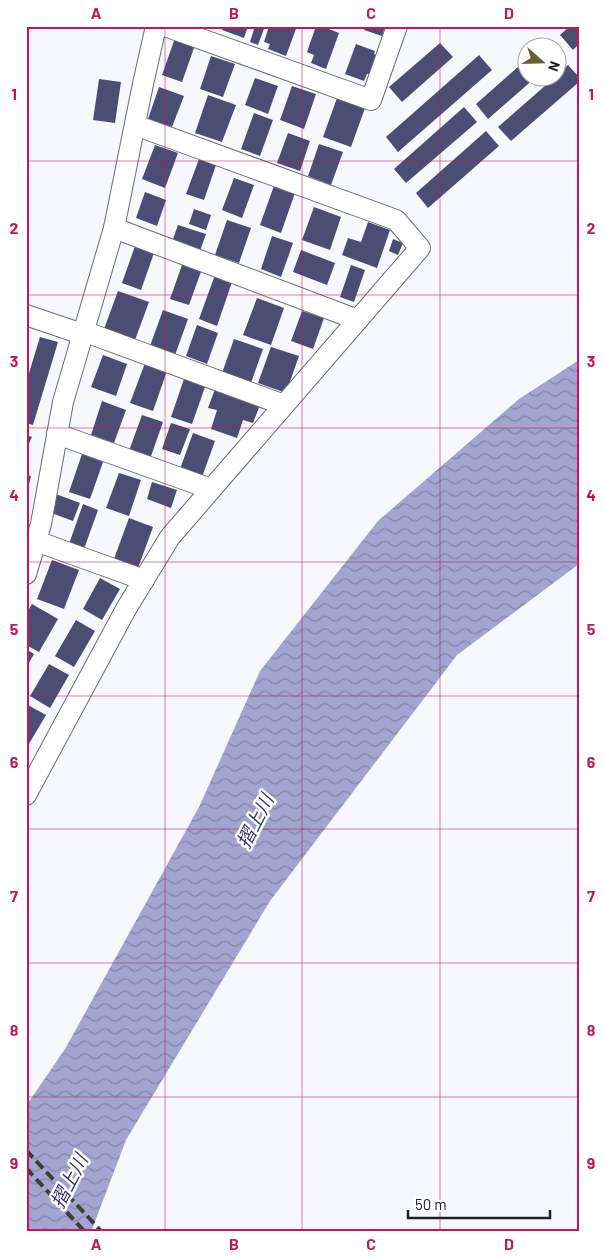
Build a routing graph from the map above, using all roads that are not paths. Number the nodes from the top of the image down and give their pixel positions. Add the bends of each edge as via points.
1 (156, 26) edge
2 (165, 26) edge
3 (397, 26) edge
4 (135, 125) junction
5 (114, 228) junction
6 (26, 315) edge
7 (358, 320) junction
8 (83, 333) junction
9 (284, 405) junction
10 (57, 434) junction
11 (211, 489) junction
12 (35, 529) edge
13 (26, 574) edge
14 (144, 580) junction
15 (26, 795) edge

1 - 4 street
2 - 3 street via 371,100
4 - 5 street
4 - 7 street via 396,220 420,248
5 - 7 street
5 - 8 street
6 - 8 street
7 - 9 street
8 - 9 street
8 - 10 street
9 - 11 street
10 - 11 street
10 - 12 street
11 - 14 street via 170,537
12 - 13 street
12 - 14 street
14 - 15 street

